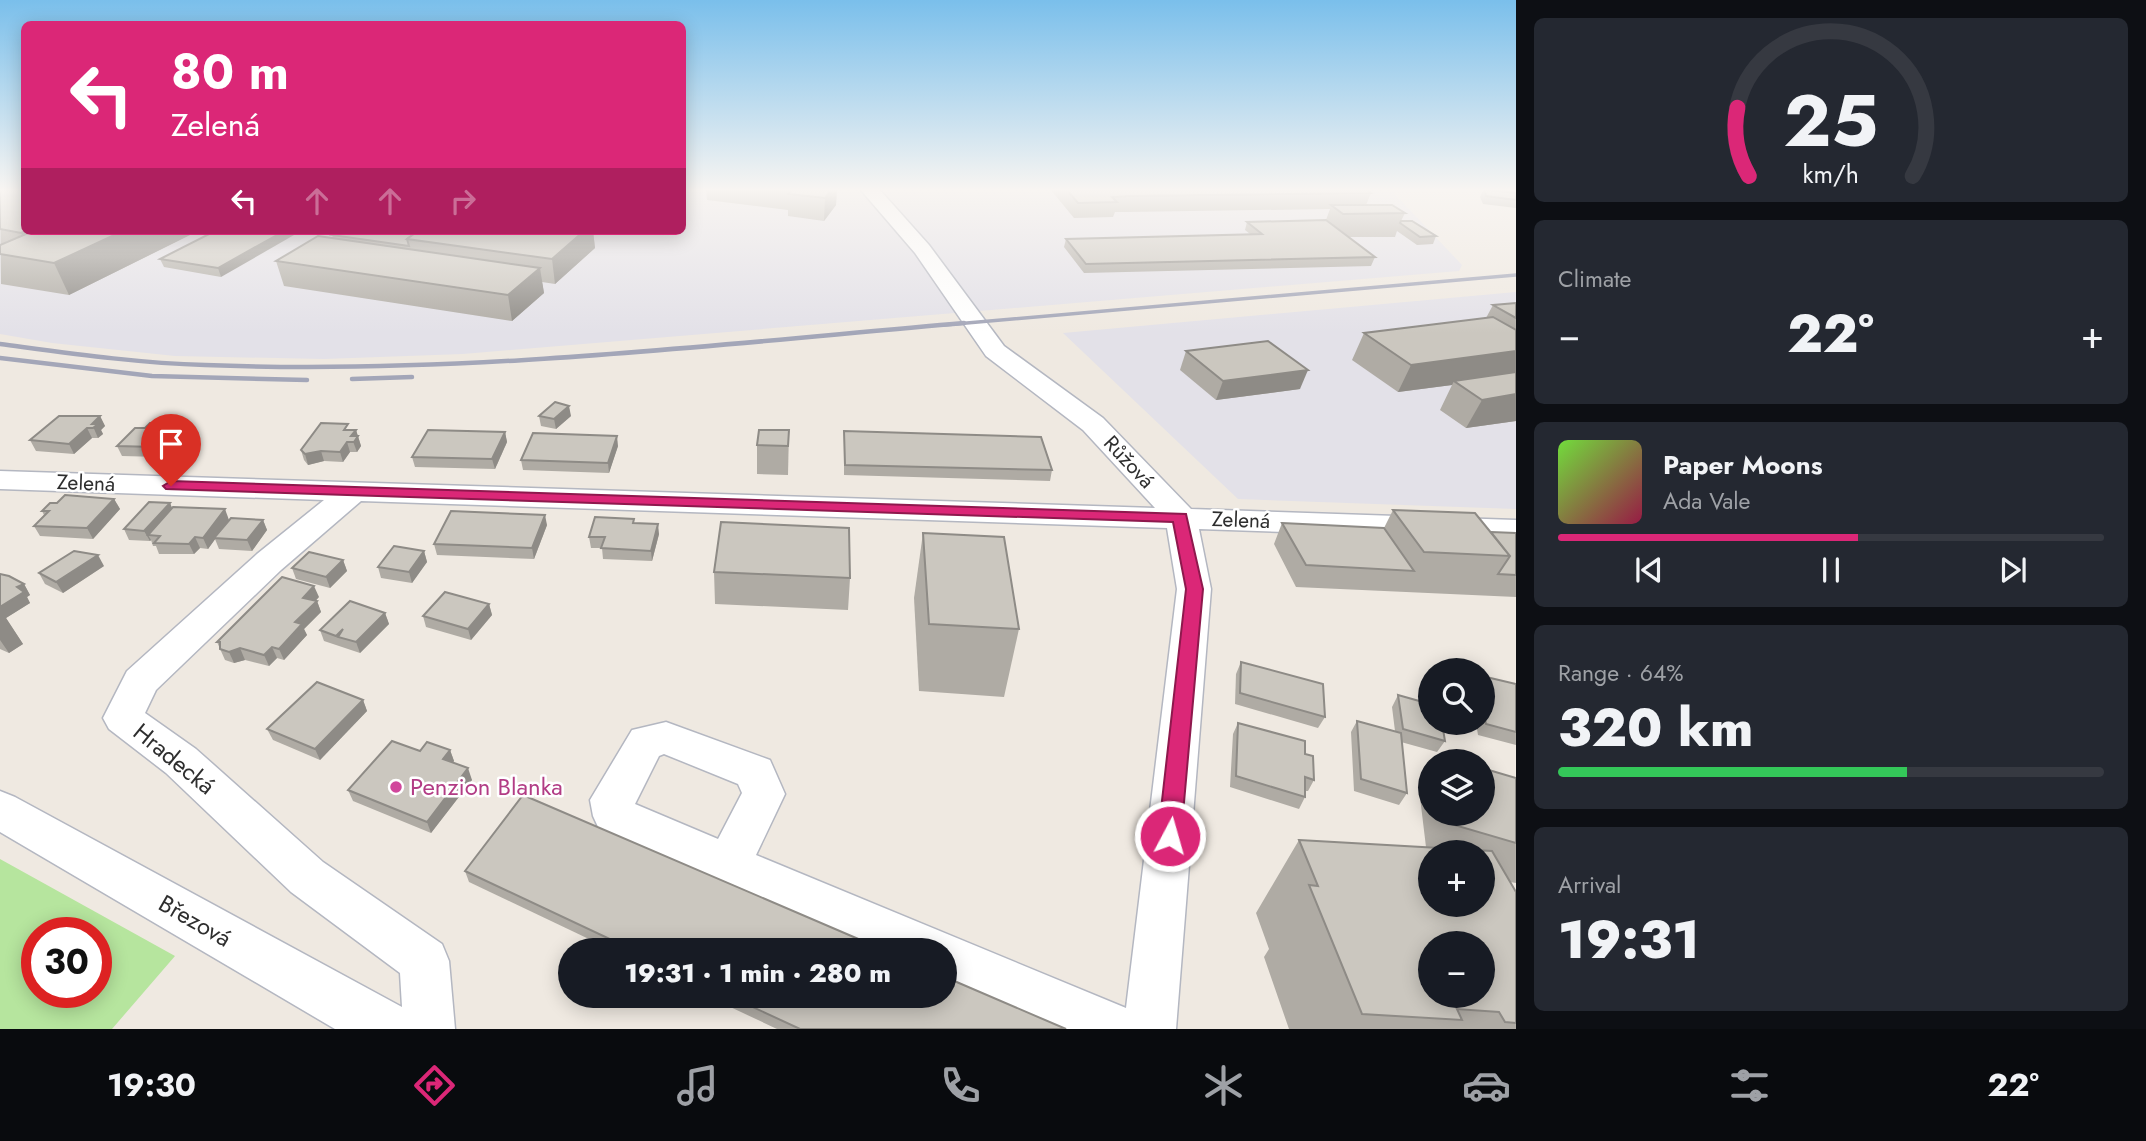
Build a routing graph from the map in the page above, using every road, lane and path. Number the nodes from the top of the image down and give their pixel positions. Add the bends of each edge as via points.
1 (911, 237) edge
2 (0, 480) edge
3 (353, 492) junction
4 (1181, 518) junction
5 (1516, 530) edge
6 (0, 810) edge
7 (728, 865) dead end
8 (901, 938) edge
9 (957, 962) edge
10 (392, 1029) edge
11 (429, 1029) edge
12 (1114, 1029) edge
13 (1150, 1029) edge

1 - 4 street, Růžová via 995,351 1093,424
2 - 3 street, Zelená
3 - 4 street, Zelená
3 - 11 street, Hradecká via 269,562 141,681 123,718 181,761 307,877 424,961
4 - 5 street, Zelená
4 - 13 street via 1195,589
6 - 10 street, Březová
7 - 8 street
9 - 12 street

